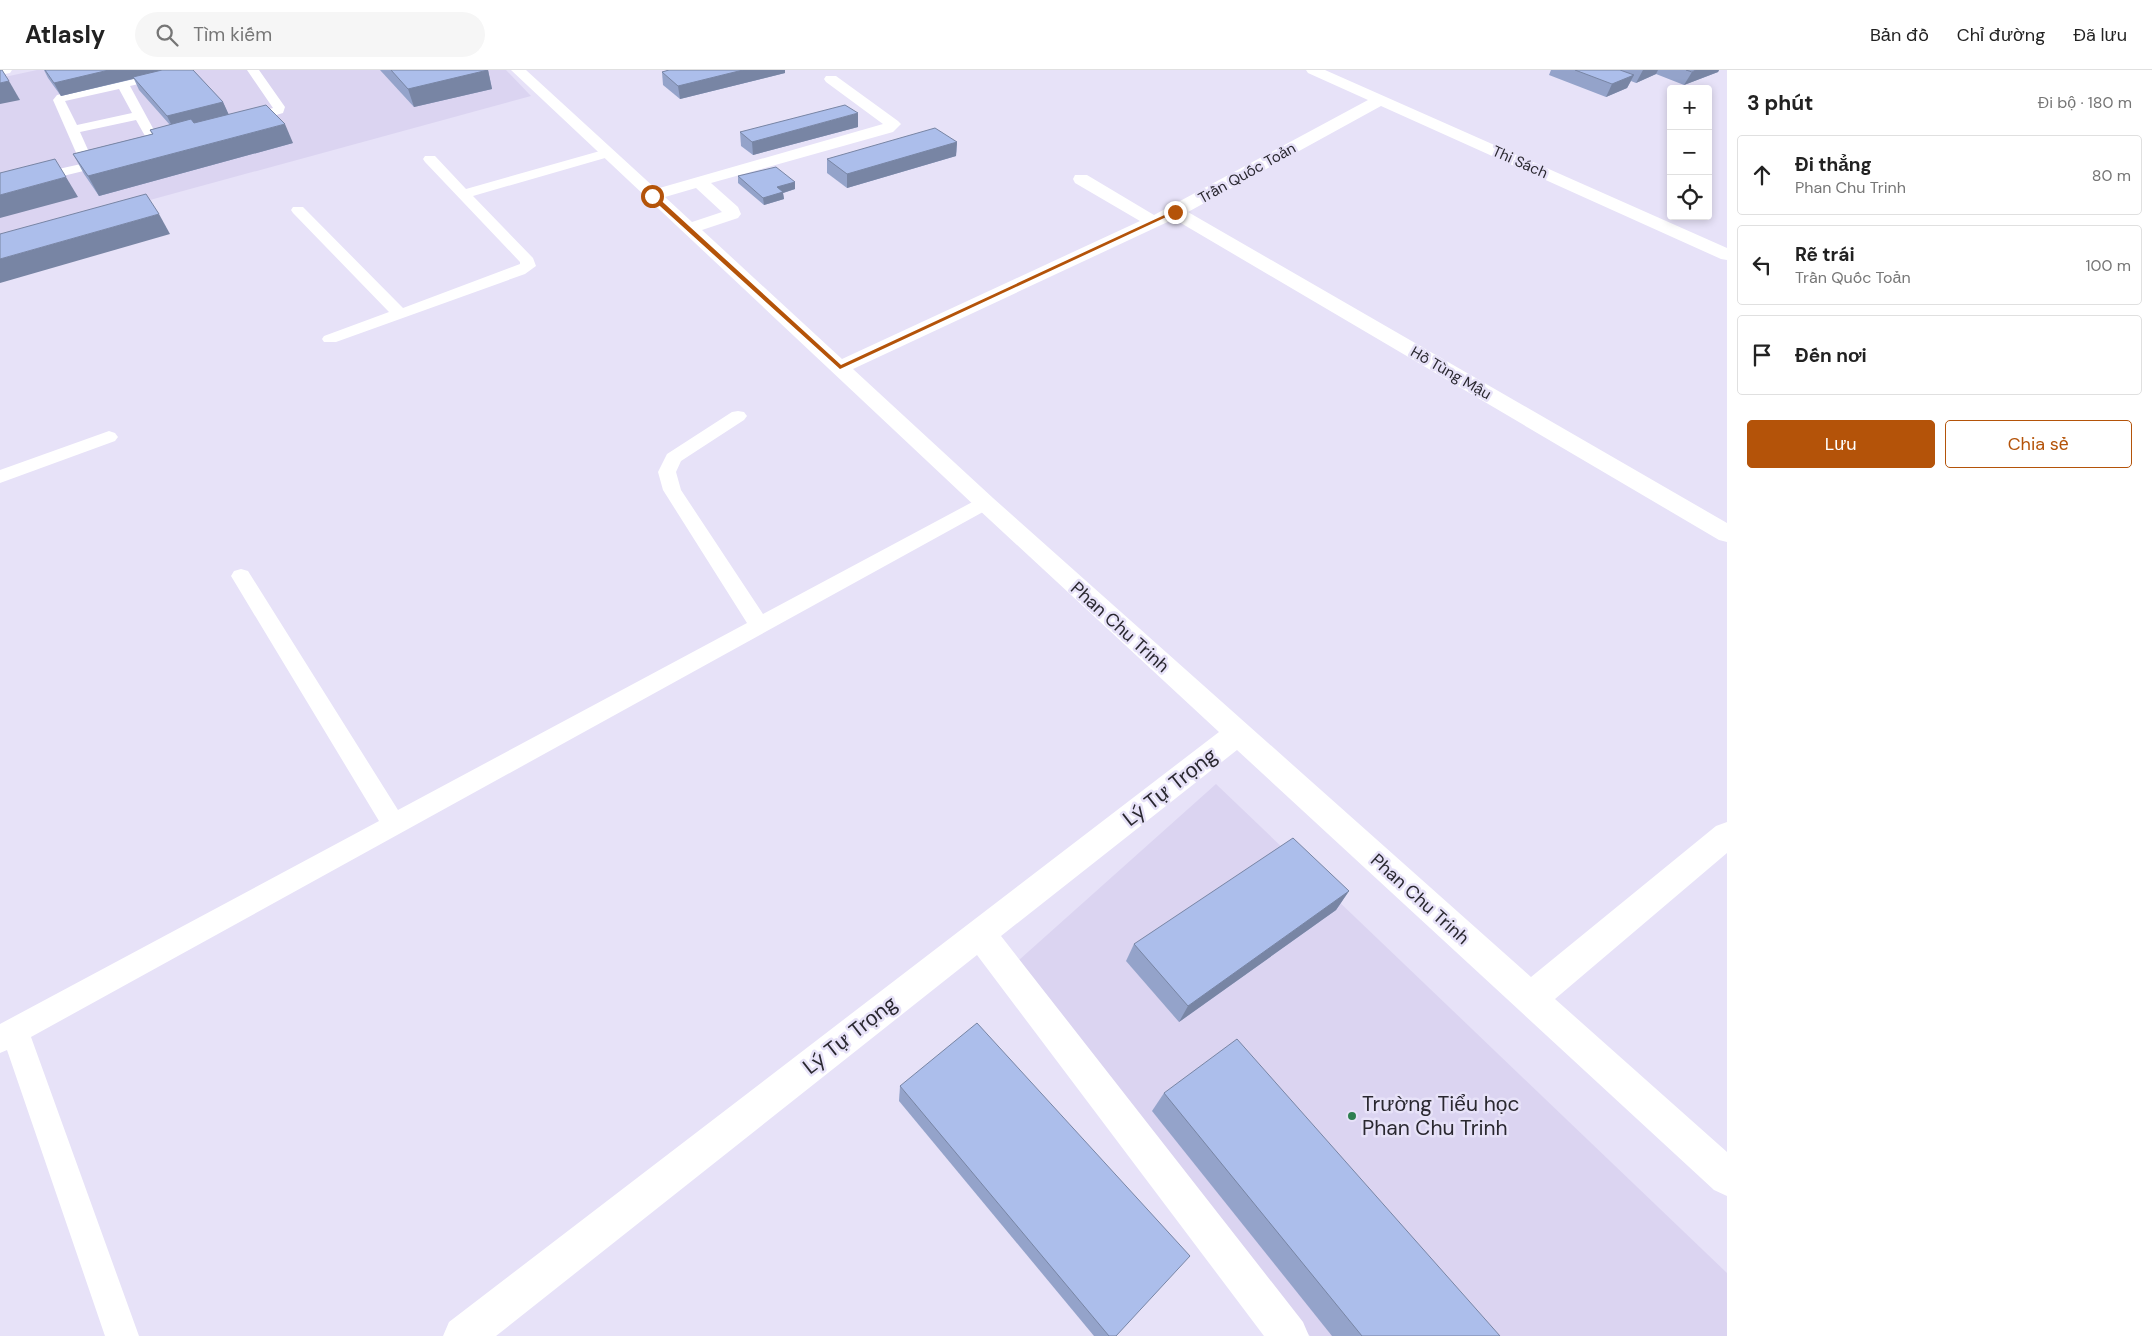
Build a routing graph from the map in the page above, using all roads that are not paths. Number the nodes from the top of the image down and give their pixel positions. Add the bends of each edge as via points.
1 (5, 70) edge
2 (185, 70) edge
3 (254, 70) edge
4 (518, 70) edge
5 (1313, 70) edge
6 (0, 71) edge
7 (831, 79) dead end
8 (122, 83) junction
9 (1380, 100) junction
10 (140, 115) junction
11 (234, 122) edge
12 (72, 130) junction
13 (607, 153) junction
14 (130, 155) edge
15 (113, 159) edge
16 (430, 159) dead end
17 (88, 166) junction
18 (59, 173) edge
19 (1081, 179) dead end
20 (700, 182) junction
21 (463, 194) junction
22 (652, 196) junction
23 (298, 210) dead end
24 (1175, 212) junction
25 (1154, 222) junction
26 (689, 229) junction
27 (1727, 255) edge
28 (400, 314) junction
29 (330, 338) dead end
30 (840, 367) junction
31 (738, 416) dead end
32 (108, 437) dead end
33 (0, 477) edge
34 (985, 503) junction
35 (1727, 534) edge
36 (241, 576) dead end
37 (760, 627) junction
38 (1238, 734) junction
39 (394, 824) junction
40 (1727, 835) edge
41 (980, 934) junction
42 (1530, 999) junction
43 (8, 1035) edge
44 (1727, 1177) edge
45 (122, 1336) edge
46 (462, 1336) edge
47 (1290, 1336) edge

1 - 6 street
2 - 8 lane
3 - 11 lane via 279,110
4 - 13 street, Phan Chu Trinh
5 - 9 street, Thi Sách
7 - 20 street via 893,124 887,129
8 - 10 lane
8 - 12 lane via 61,98 59,100
9 - 24 street, Trần Quốc Toản
9 - 27 street, Thi Sách
10 - 12 lane
10 - 14 lane via 155,143 154,147
12 - 17 lane
13 - 21 lane
13 - 22 street, Phan Chu Trinh
15 - 17 lane
16 - 21 lane
17 - 18 lane
19 - 25 street
20 - 22 street
20 - 26 street via 732,210 732,214
21 - 28 lane via 528,261 528,266
22 - 26 street, Phan Chu Trinh
23 - 28 lane
24 - 25 street, Trần Quốc Toản
24 - 35 street, Hồ Tùng Mậu
25 - 30 street, Trần Quốc Toản
26 - 30 street, Phan Chu Trinh
28 - 29 lane
30 - 34 street, Phan Chu Trinh
31 - 37 lane via 673,458 667,472 672,490
32 - 33 lane
34 - 37 lane
34 - 38 street, Phan Chu Trinh
36 - 39 lane
37 - 39 lane
38 - 41 street, Lý Tự Trọng
38 - 42 street, Phan Chu Trinh
39 - 43 lane
40 - 42 street
41 - 46 street, Lý Tự Trọng
41 - 47 street
42 - 44 street, Phan Chu Trinh
43 - 45 lane

